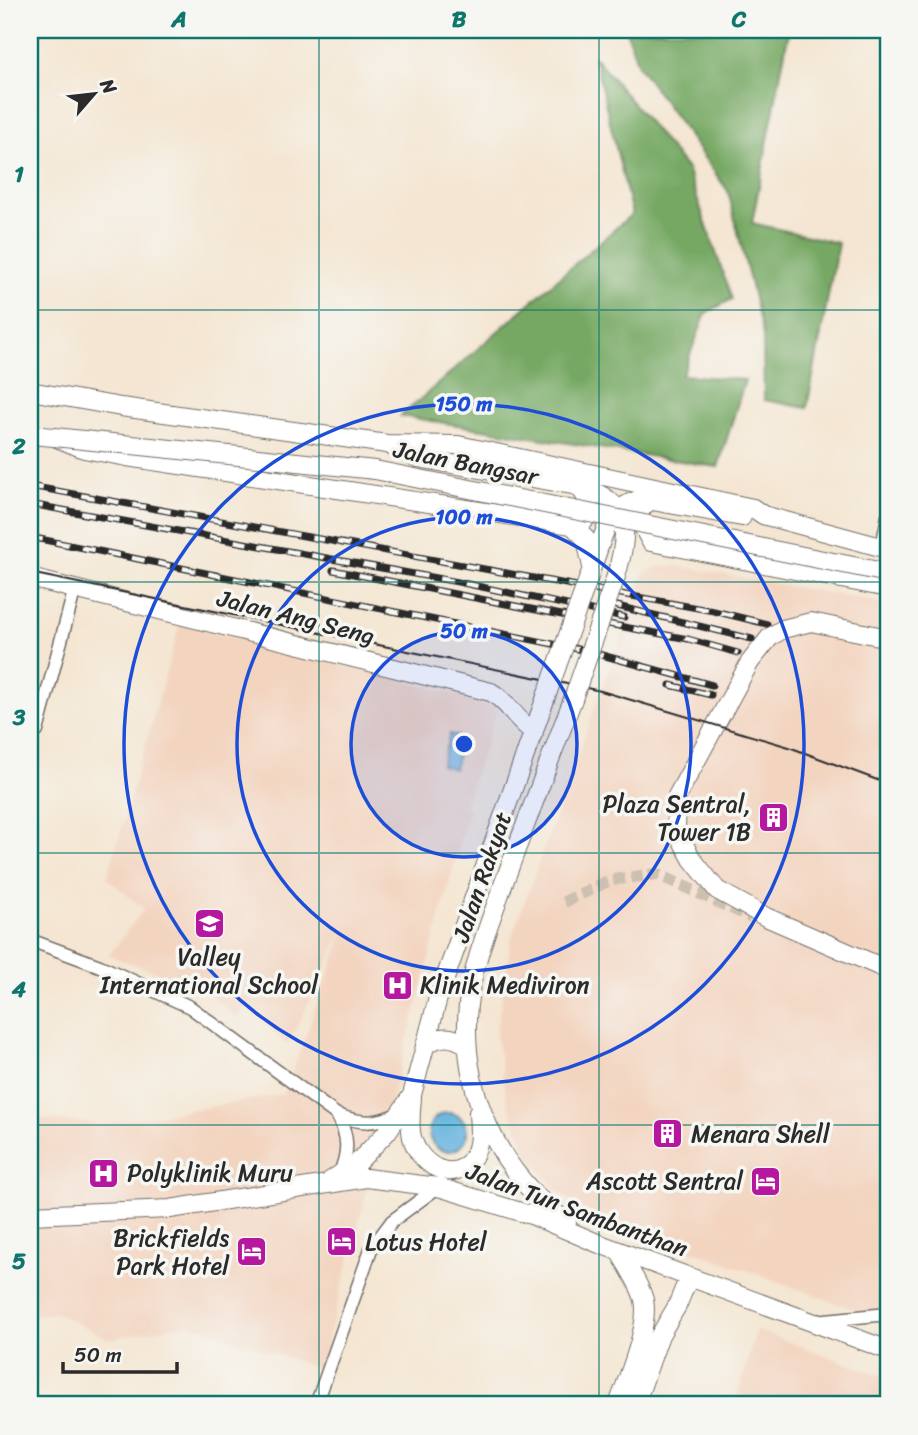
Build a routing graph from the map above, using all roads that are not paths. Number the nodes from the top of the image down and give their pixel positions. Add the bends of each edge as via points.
1 (30, 391) edge
2 (30, 435) edge
3 (54, 437) junction
4 (387, 444) junction
5 (578, 486) junction
6 (650, 500) junction
7 (618, 508) junction
8 (762, 515) junction
9 (888, 516) edge
10 (572, 525) junction
11 (651, 542) junction
12 (885, 548) edge
13 (592, 568) junction
14 (888, 573) edge
15 (617, 574) junction
16 (30, 578) edge
17 (75, 588) junction
18 (888, 588) edge
19 (888, 638) edge
20 (37, 731) dead end
21 (534, 732) junction
22 (30, 940) edge
23 (888, 970) edge
24 (425, 1045) junction
25 (467, 1045) junction
26 (412, 1095) junction
27 (477, 1097) junction
28 (401, 1111) junction
29 (337, 1115) junction
30 (339, 1175) junction
31 (321, 1186) junction
32 (438, 1187) junction
33 (30, 1215) edge
34 (597, 1243) junction
35 (619, 1251) junction
36 (690, 1277) junction
37 (888, 1314) edge
38 (811, 1321) junction
39 (888, 1335) edge
40 (860, 1339) junction
41 (888, 1350) edge
42 (316, 1405) edge
43 (618, 1405) edge
44 (635, 1405) edge

1 - 4 main road, Jalan Bangsar
2 - 3 main road, Jalan Bangsar
3 - 10 main road via 84,449 127,457
3 - 14 main road, Jalan Bangsar, bridge via 375,470
4 - 5 main road via 418,458
4 - 8 main road, Jalan Bangsar via 458,444 753,508
5 - 7 main road via 601,494
5 - 10 main road via 589,508 584,520
6 - 7 main road
6 - 8 main road via 751,519
6 - 11 main road via 639,515 642,531
7 - 13 main road, Jalan Rakyat
7 - 15 main road, Jalan Rakyat via 625,535
8 - 12 main road
9 - 12 street
10 - 13 main road via 586,539
11 - 15 main road via 637,550
11 - 18 main road
13 - 21 main road, Jalan Rakyat, bridge
15 - 25 main road, Jalan Rakyat, bridge via 484,939 468,1003
16 - 17 main road, Jalan Ang Seng
17 - 20 street
17 - 21 main road, Jalan Ang Seng via 491,692
19 - 23 main road via 811,622 770,638 750,662 677,796 676,830 717,890 766,917
21 - 24 main road, Jalan Rakyat
22 - 29 street via 190,1007
24 - 25 main road via 448,1037
24 - 26 main road, Jalan Rakyat
25 - 27 main road, Jalan Rakyat
26 - 27 main road via 410,1127 415,1147 428,1165 449,1171 475,1156
26 - 28 main road, Jalan Rakyat
27 - 34 main road, Jalan Rakyat via 514,1174 542,1204
28 - 29 street via 384,1121 359,1123
28 - 30 main road, Jalan Rakyat via 377,1142
29 - 30 street via 348,1146
30 - 31 main road, Jalan Rakyat
31 - 32 main road, Jalan Tun Sambanthan via 366,1178
31 - 33 main road, Jalan Tun Sambanthan via 170,1209
32 - 34 main road, Jalan Tun Sambanthan via 534,1216
32 - 42 street via 392,1221 371,1250
34 - 35 main road, Jalan Tun Sambanthan
35 - 36 main road, Jalan Tun Sambanthan
35 - 43 main road via 644,1298 646,1316
36 - 38 main road, Jalan Tun Sambanthan
36 - 44 main road via 660,1335
37 - 38 street
38 - 40 main road, Jalan Tun Sambanthan
39 - 40 main road
40 - 41 main road, Jalan Tun Sambanthan

